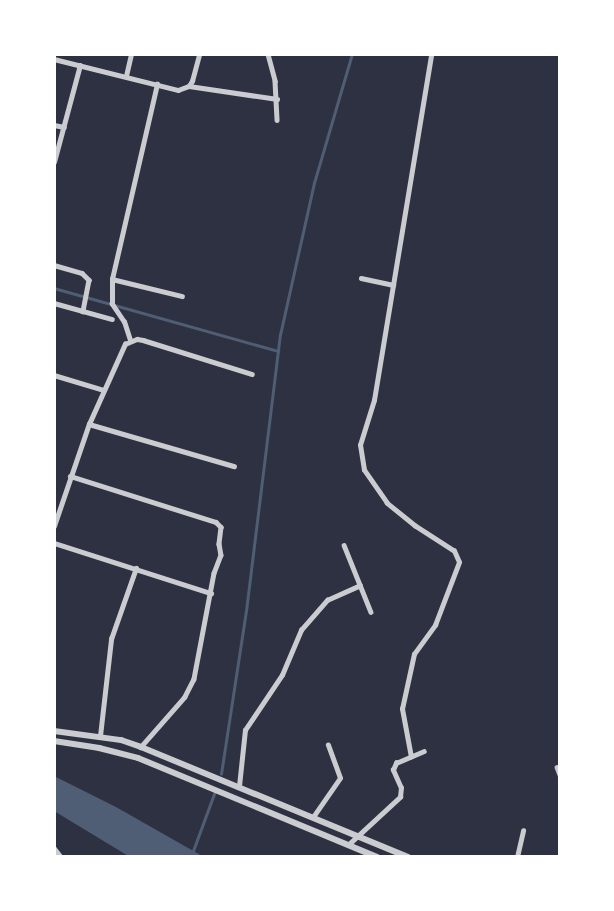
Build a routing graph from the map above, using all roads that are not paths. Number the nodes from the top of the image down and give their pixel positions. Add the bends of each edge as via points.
1 (131, 54) edge
2 (199, 54) edge
3 (431, 54) edge
4 (267, 55) edge
5 (54, 59) edge
6 (79, 65) junction
7 (126, 76) junction
8 (157, 84) junction
9 (189, 86) junction
10 (277, 99) junction
11 (277, 120) dead end
12 (54, 125) edge
13 (64, 127) junction
14 (54, 163) edge
15 (54, 265) edge
16 (361, 278) dead end
17 (112, 279) junction
18 (393, 285) junction
19 (182, 296) dead end
20 (54, 303) edge
21 (83, 311) junction
22 (112, 319) dead end
23 (130, 340) junction
24 (252, 374) dead end
25 (54, 375) edge
26 (104, 390) junction
27 (89, 424) junction
28 (234, 466) dead end
29 (71, 476) junction
30 (54, 526) edge
31 (54, 543) edge
32 (344, 545) dead end
33 (136, 569) junction
34 (360, 585) junction
35 (211, 593) junction
36 (371, 612) dead end
37 (54, 731) edge
38 (100, 736) junction
39 (54, 741) edge
40 (328, 745) dead end
41 (141, 747) junction
42 (424, 751) dead end
43 (411, 757) junction
44 (557, 767) dead end
45 (560, 775) edge
46 (239, 786) junction
47 (313, 817) junction
48 (523, 831) dead end
49 (357, 835) junction
50 (348, 845) junction
51 (54, 849) edge
52 (61, 857) edge
53 (377, 857) edge
54 (408, 857) edge
55 (517, 857) edge

1 - 7 street
2 - 9 street
3 - 18 street
4 - 10 street
5 - 6 street
6 - 7 street
6 - 13 street
7 - 8 street
8 - 9 street via 178,90
8 - 17 street
9 - 10 street
10 - 11 street
12 - 13 street
13 - 14 street
15 - 21 street via 88,277
16 - 18 street
17 - 19 street
17 - 23 street via 112,304
18 - 43 street via 360,456 371,483 387,503 454,551 459,562 435,625 414,654 402,709
20 - 21 street
21 - 22 street
23 - 24 street
23 - 26 street
25 - 26 street
26 - 27 street
27 - 28 street
27 - 29 street
29 - 30 street
29 - 35 street via 220,524 221,555
31 - 33 street
32 - 34 street
33 - 35 street
33 - 38 street via 111,639
34 - 36 street
34 - 46 street via 327,600 301,631 279,681 245,730
35 - 41 street via 190,688
37 - 38 street
38 - 41 street
39 - 50 street via 138,758
40 - 47 street via 340,778
41 - 46 street
42 - 43 street
43 - 49 street via 394,766 400,797
44 - 45 street
46 - 47 street
47 - 49 street
48 - 55 street
49 - 50 street
49 - 54 street
50 - 53 street
51 - 52 street

